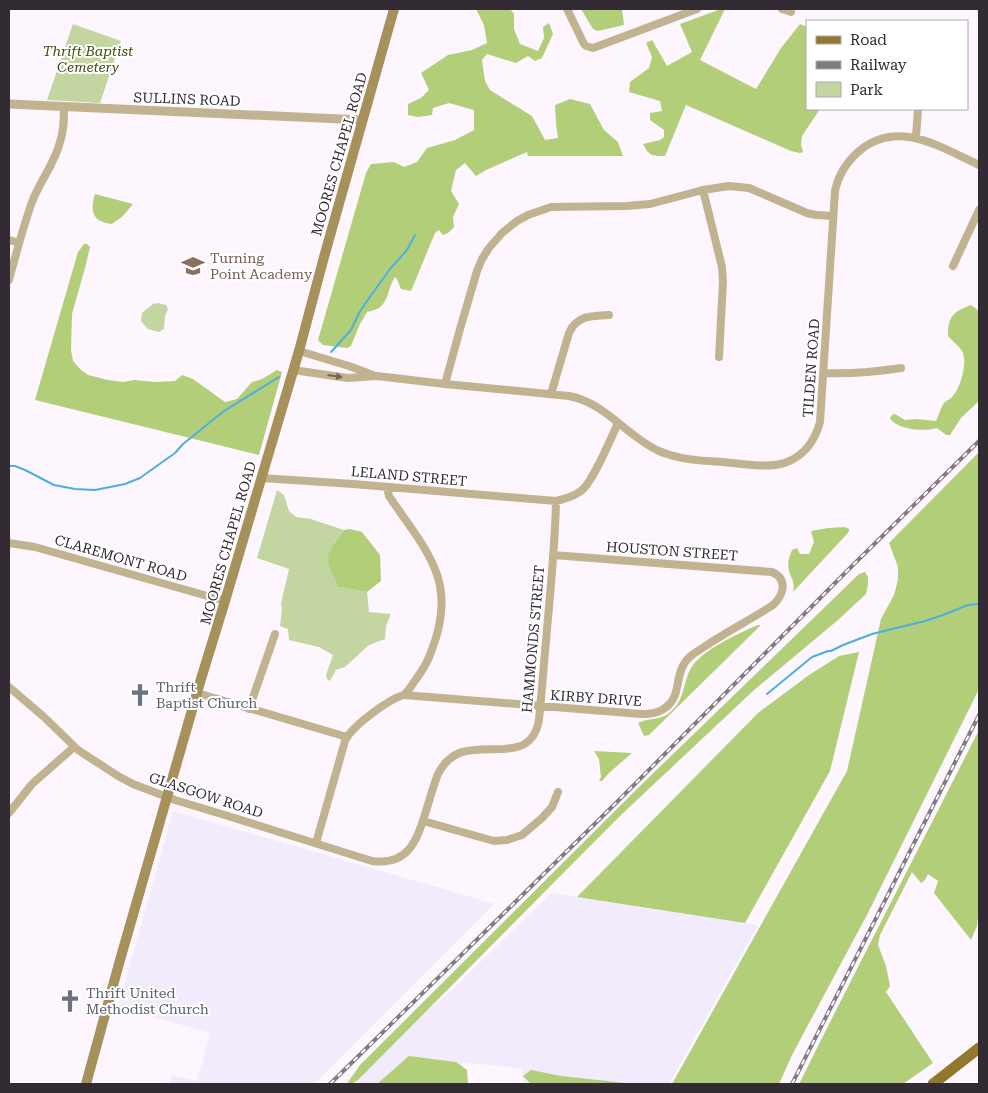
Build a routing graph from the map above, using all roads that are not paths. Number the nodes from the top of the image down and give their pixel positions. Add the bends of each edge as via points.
1 (394, 9) edge
2 (567, 9) edge
3 (697, 9) edge
4 (782, 9) edge
5 (791, 12) dead end
6 (9, 104) edge
7 (64, 107) junction
8 (918, 110) edge
9 (363, 120) junction
10 (916, 137) junction
11 (979, 165) edge
12 (703, 190) junction
13 (979, 210) edge
14 (833, 216) junction
15 (9, 240) edge
16 (19, 243) junction
17 (953, 266) dead end
18 (9, 280) edge
19 (609, 315) dead end
20 (298, 350) junction
21 (719, 357) dead end
22 (901, 368) dead end
23 (292, 370) junction
24 (824, 373) junction
25 (377, 376) junction
26 (445, 384) junction
27 (551, 394) junction
28 (618, 423) junction
29 (261, 478) junction
30 (387, 487) junction
31 (556, 501) junction
32 (9, 543) edge
33 (553, 555) junction
34 (783, 585) joint
35 (225, 601) junction
36 (275, 634) dead end
37 (9, 687) edge
38 (404, 695) junction
39 (197, 696) junction
40 (540, 706) junction
41 (249, 709) junction
42 (347, 737) junction
43 (74, 746) junction
44 (558, 792) dead end
45 (167, 798) junction
46 (9, 812) edge
47 (423, 821) junction
48 (316, 843) junction
49 (395, 859) joint
50 (979, 1048) edge
51 (86, 1084) edge
52 (933, 1084) edge

1 - 9 main road, MOORES CHAPEL ROAD
2 - 3 street via 589,48
4 - 5 street
6 - 7 street, SULLINS ROAD
7 - 9 street, SULLINS ROAD
7 - 16 street via 60,143 33,199
8 - 10 street
9 - 20 main road, MOORES CHAPEL ROAD
10 - 11 street, TILDEN ROAD
10 - 14 street, TILDEN ROAD via 894,136 878,140 852,157 836,184
12 - 14 street via 729,186 749,188 816,215
12 - 21 street via 724,282
12 - 26 street via 641,205 551,208 528,215 511,225 489,248 477,271
13 - 17 street
14 - 24 street, TILDEN ROAD
15 - 16 street
16 - 18 street
19 - 27 street via 582,319 573,325
20 - 23 main road, MOORES CHAPEL ROAD
20 - 25 street, TILDEN ROAD
22 - 24 street
23 -> 25 street, TILDEN ROAD via 348,378
23 - 29 main road, MOORES CHAPEL ROAD
24 - 28 street, TILDEN ROAD via 817,433 800,455 780,464 746,464 673,456 645,443
25 - 26 street, TILDEN ROAD
26 - 27 street, TILDEN ROAD
27 - 28 street, TILDEN ROAD via 586,400
28 - 31 street via 584,488 575,495
29 - 30 street, LELAND STREET
29 - 35 main road, MOORES CHAPEL ROAD
30 - 31 street, LELAND STREET
30 - 38 street via 389,496 433,562 442,593 434,646 424,668
31 - 33 street, HAMMONDS STREET
32 - 35 street, CLAREMONT ROAD via 35,547
33 - 34 street, HOUSTON STREET via 764,570 776,574
33 - 40 street, HAMMONDS STREET
34 - 40 street, KIRBY DRIVE via 783,591 773,605 689,658 681,668 674,699 662,710 643,714
35 - 39 main road, MOORES CHAPEL ROAD
36 - 41 street
37 - 43 street, GLASGOW ROAD
38 - 40 street, KIRBY DRIVE
38 - 42 street via 386,704
39 - 41 street via 204,695
39 - 45 main road, MOORES CHAPEL ROAD
40 - 47 street, HAMMONDS STREET via 537,727 526,744 460,752 450,757 438,774
41 - 42 street
42 - 48 street
43 - 45 street, GLASGOW ROAD via 118,776
43 - 46 street via 32,784
44 - 47 street via 552,807 542,818 522,835 507,840 494,841
45 - 48 street, GLASGOW ROAD
45 - 51 main road, MOORES CHAPEL ROAD
47 - 49 street, HAMMONDS STREET via 411,848
48 - 49 street, GLASGOW ROAD via 372,861
50 - 52 main road

